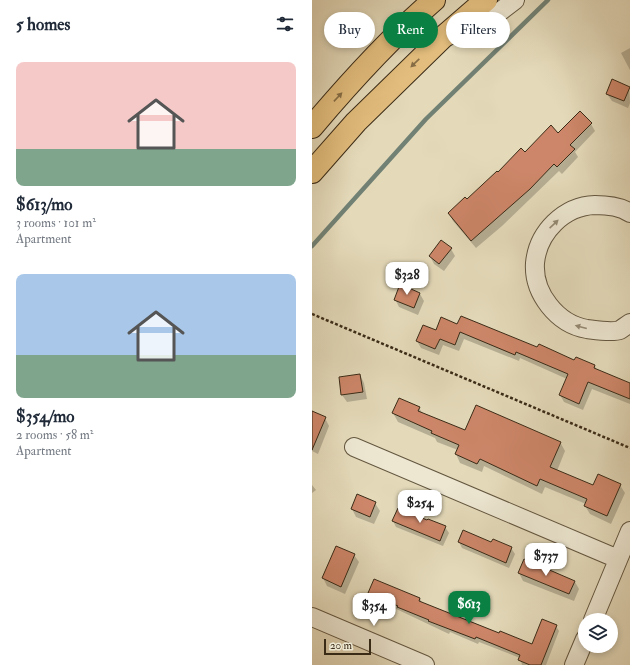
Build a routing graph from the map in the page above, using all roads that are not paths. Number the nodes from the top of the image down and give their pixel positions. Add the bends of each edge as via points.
1 (434, 0) edge
2 (486, 0) edge
3 (515, 0) edge
4 (442, 38) junction
5 (312, 127) edge
6 (312, 172) edge
7 (630, 213) edge
8 (627, 330) edge
9 (354, 447) dead end
10 (630, 531) edge
11 (618, 559) junction
12 (596, 613) edge
13 (312, 617) edge
14 (579, 653) edge
15 (425, 665) edge
16 (574, 665) edge

5 -> 1 main road via 368,64
2 - 4 main road
3 - 4 street via 476,30
4 -> 6 main road via 356,122
8 -> 7 street via 579,327 561,318 546,303 538,284 535,263 540,243 551,226 567,212 587,205 608,205
9 - 11 street
10 - 11 street
11 - 12 street
13 - 15 street
14 - 16 street

